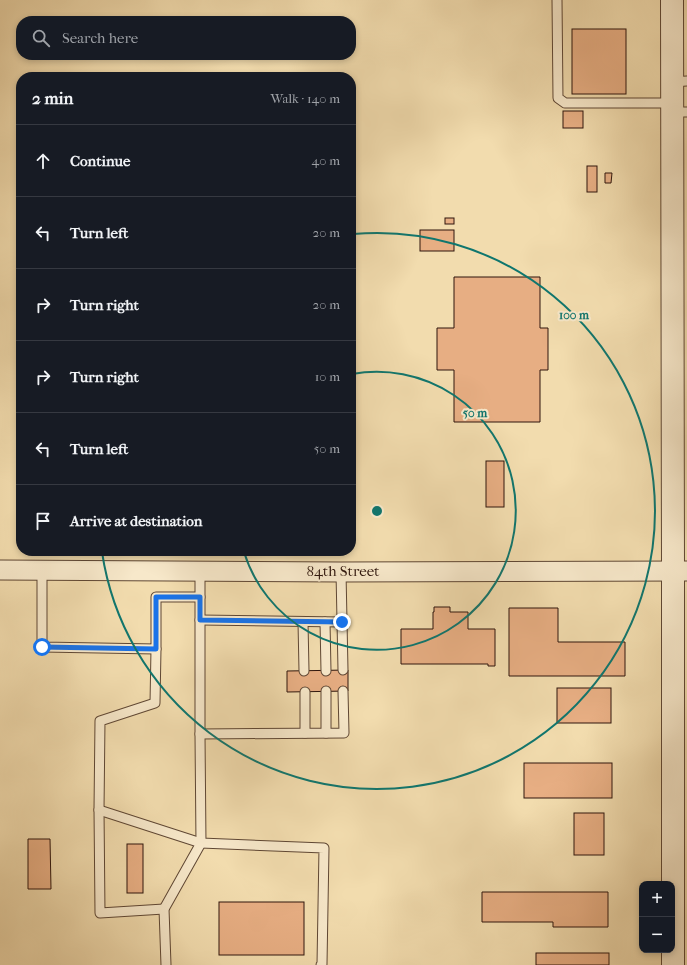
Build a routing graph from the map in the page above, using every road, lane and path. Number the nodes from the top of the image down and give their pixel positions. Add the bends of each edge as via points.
1 (557, 0) edge
2 (672, 0) edge
3 (680, 82) edge
4 (677, 109) edge
5 (680, 266) edge
6 (0, 570) edge
7 (42, 571) junction
8 (200, 571) junction
9 (680, 571) edge
10 (341, 572) junction
11 (200, 597) junction
12 (200, 620) junction
13 (303, 622) junction
14 (325, 622) junction
15 (342, 622) junction
16 (156, 649) junction
17 (326, 670) dead end
18 (343, 670) dead end
19 (304, 671) dead end
20 (326, 691) dead end
21 (344, 691) dead end
22 (305, 692) dead end
23 (326, 733) junction
24 (200, 734) junction
25 (305, 734) junction
26 (99, 810) junction
27 (201, 843) junction
28 (164, 909) junction
29 (166, 965) edge
30 (321, 965) edge
31 (673, 965) edge

1 - 4 lane via 558,98 565,103
2 - 3 street
3 - 4 street
4 - 5 street
5 - 9 street via 677,416
6 - 7 street, 84th Street
7 - 8 street, 84th Street
7 - 16 lane via 42,647
8 - 10 street, 84th Street
8 - 11 lane
9 - 10 street, 84th Street
9 - 31 street via 677,924
10 - 15 lane
11 - 12 lane
11 - 16 lane via 156,597
12 - 13 lane
12 - 24 lane
13 - 14 lane
13 - 19 lane
14 - 15 lane
14 - 17 lane
15 - 18 lane
16 - 26 lane via 155,703 100,720
20 - 23 lane
21 - 23 lane via 344,733
22 - 25 lane
23 - 25 lane
24 - 25 lane
24 - 27 lane
26 - 27 lane
26 - 28 lane via 100,913
27 - 28 lane
27 - 30 lane via 324,848
28 - 29 lane

